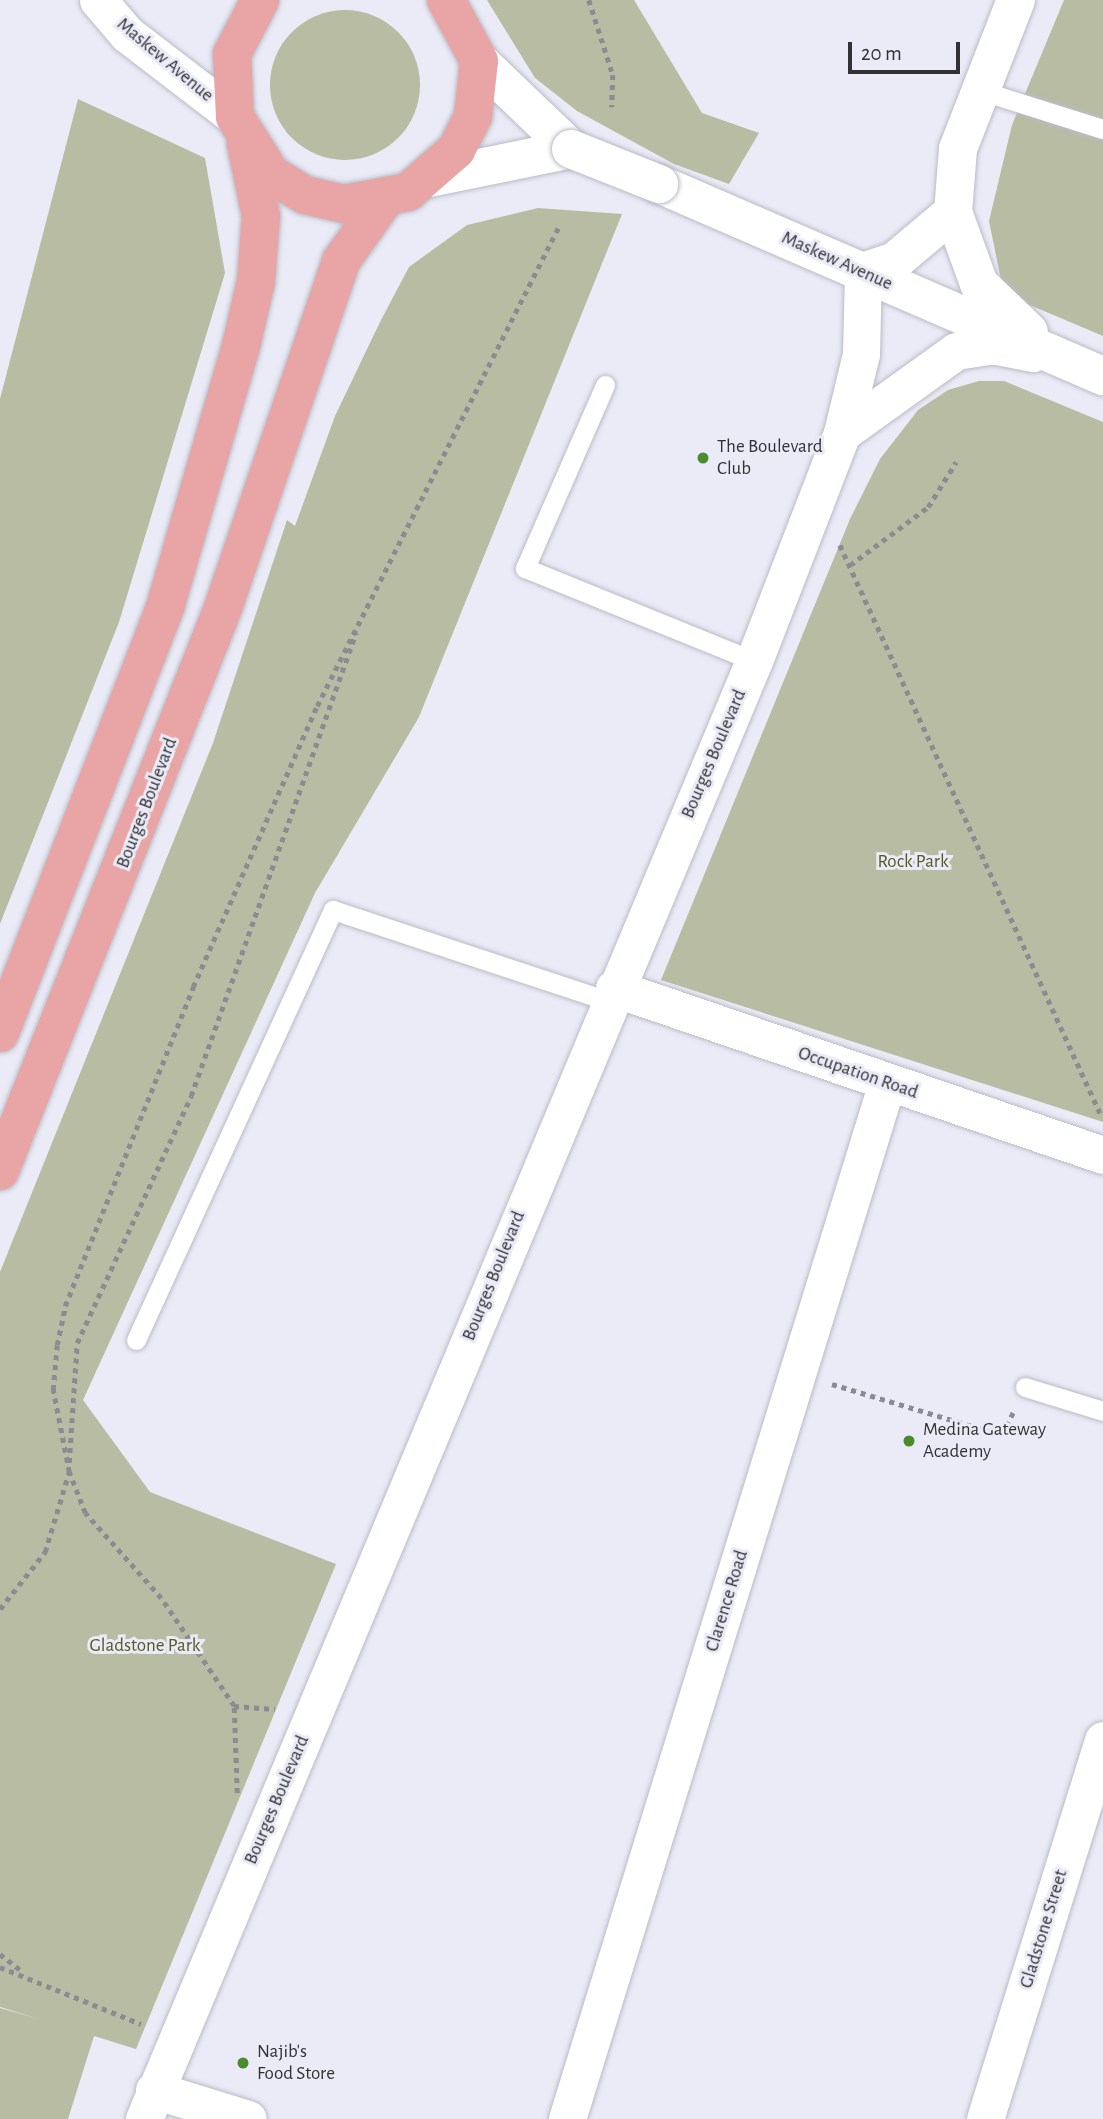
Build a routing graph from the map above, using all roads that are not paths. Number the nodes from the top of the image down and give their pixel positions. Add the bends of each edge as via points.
1 (98, 0) edge
2 (260, 0) edge
3 (446, 0) edge
4 (1016, 0) edge
5 (479, 61) junction
6 (979, 90) junction
7 (1103, 129) edge
8 (240, 130) junction
9 (570, 149) junction
10 (430, 178) junction
11 (383, 202) junction
12 (953, 212) junction
13 (863, 272) junction
14 (1064, 359) junction
15 (1103, 376) edge
16 (605, 385) dead end
17 (842, 433) junction
18 (754, 661) junction
19 (611, 995) junction
20 (0, 1033) edge
21 (887, 1083) junction
22 (1103, 1155) edge
23 (0, 1171) edge
24 (136, 1340) dead end
25 (1025, 1387) road end
26 (1103, 1411) edge
27 (1103, 1740) edge
28 (149, 2105) edge
29 (248, 2119) edge
30 (567, 2119) edge
31 (985, 2119) edge

1 - 8 street, Maskew Avenue via 127,34
2 - 8 main road via 232,54
3 - 5 main road
4 - 6 street
5 - 9 street, Maskew Avenue
5 - 10 main road via 473,116 456,150
6 - 7 lane
6 - 12 street via 958,149
8 - 11 main road via 271,174 305,195 344,204
8 - 20 main road via 261,216 256,281 241,346 166,604
9 - 10 street
9 - 13 street, Maskew Avenue, bridge
10 - 11 main road
11 - 23 main road, Bourges Boulevard via 341,261 223,608
12 - 13 street via 895,261
12 - 14 street via 979,284 1000,310
13 - 14 street, Maskew Avenue
13 - 17 street, Bourges Boulevard via 861,354
14 - 15 street, Maskew Avenue
14 - 17 street via 992,345 956,351
16 - 18 lane via 525,568
17 - 18 street, Bourges Boulevard
18 - 19 street, Bourges Boulevard
19 - 21 street, Occupation Road via 698,1018
19 - 24 lane via 332,911
19 - 28 street, Bourges Boulevard
21 - 22 street, Occupation Road
21 - 30 street, Clarence Road
25 - 26 lane
27 - 31 street, Gladstone Street
28 - 29 street

